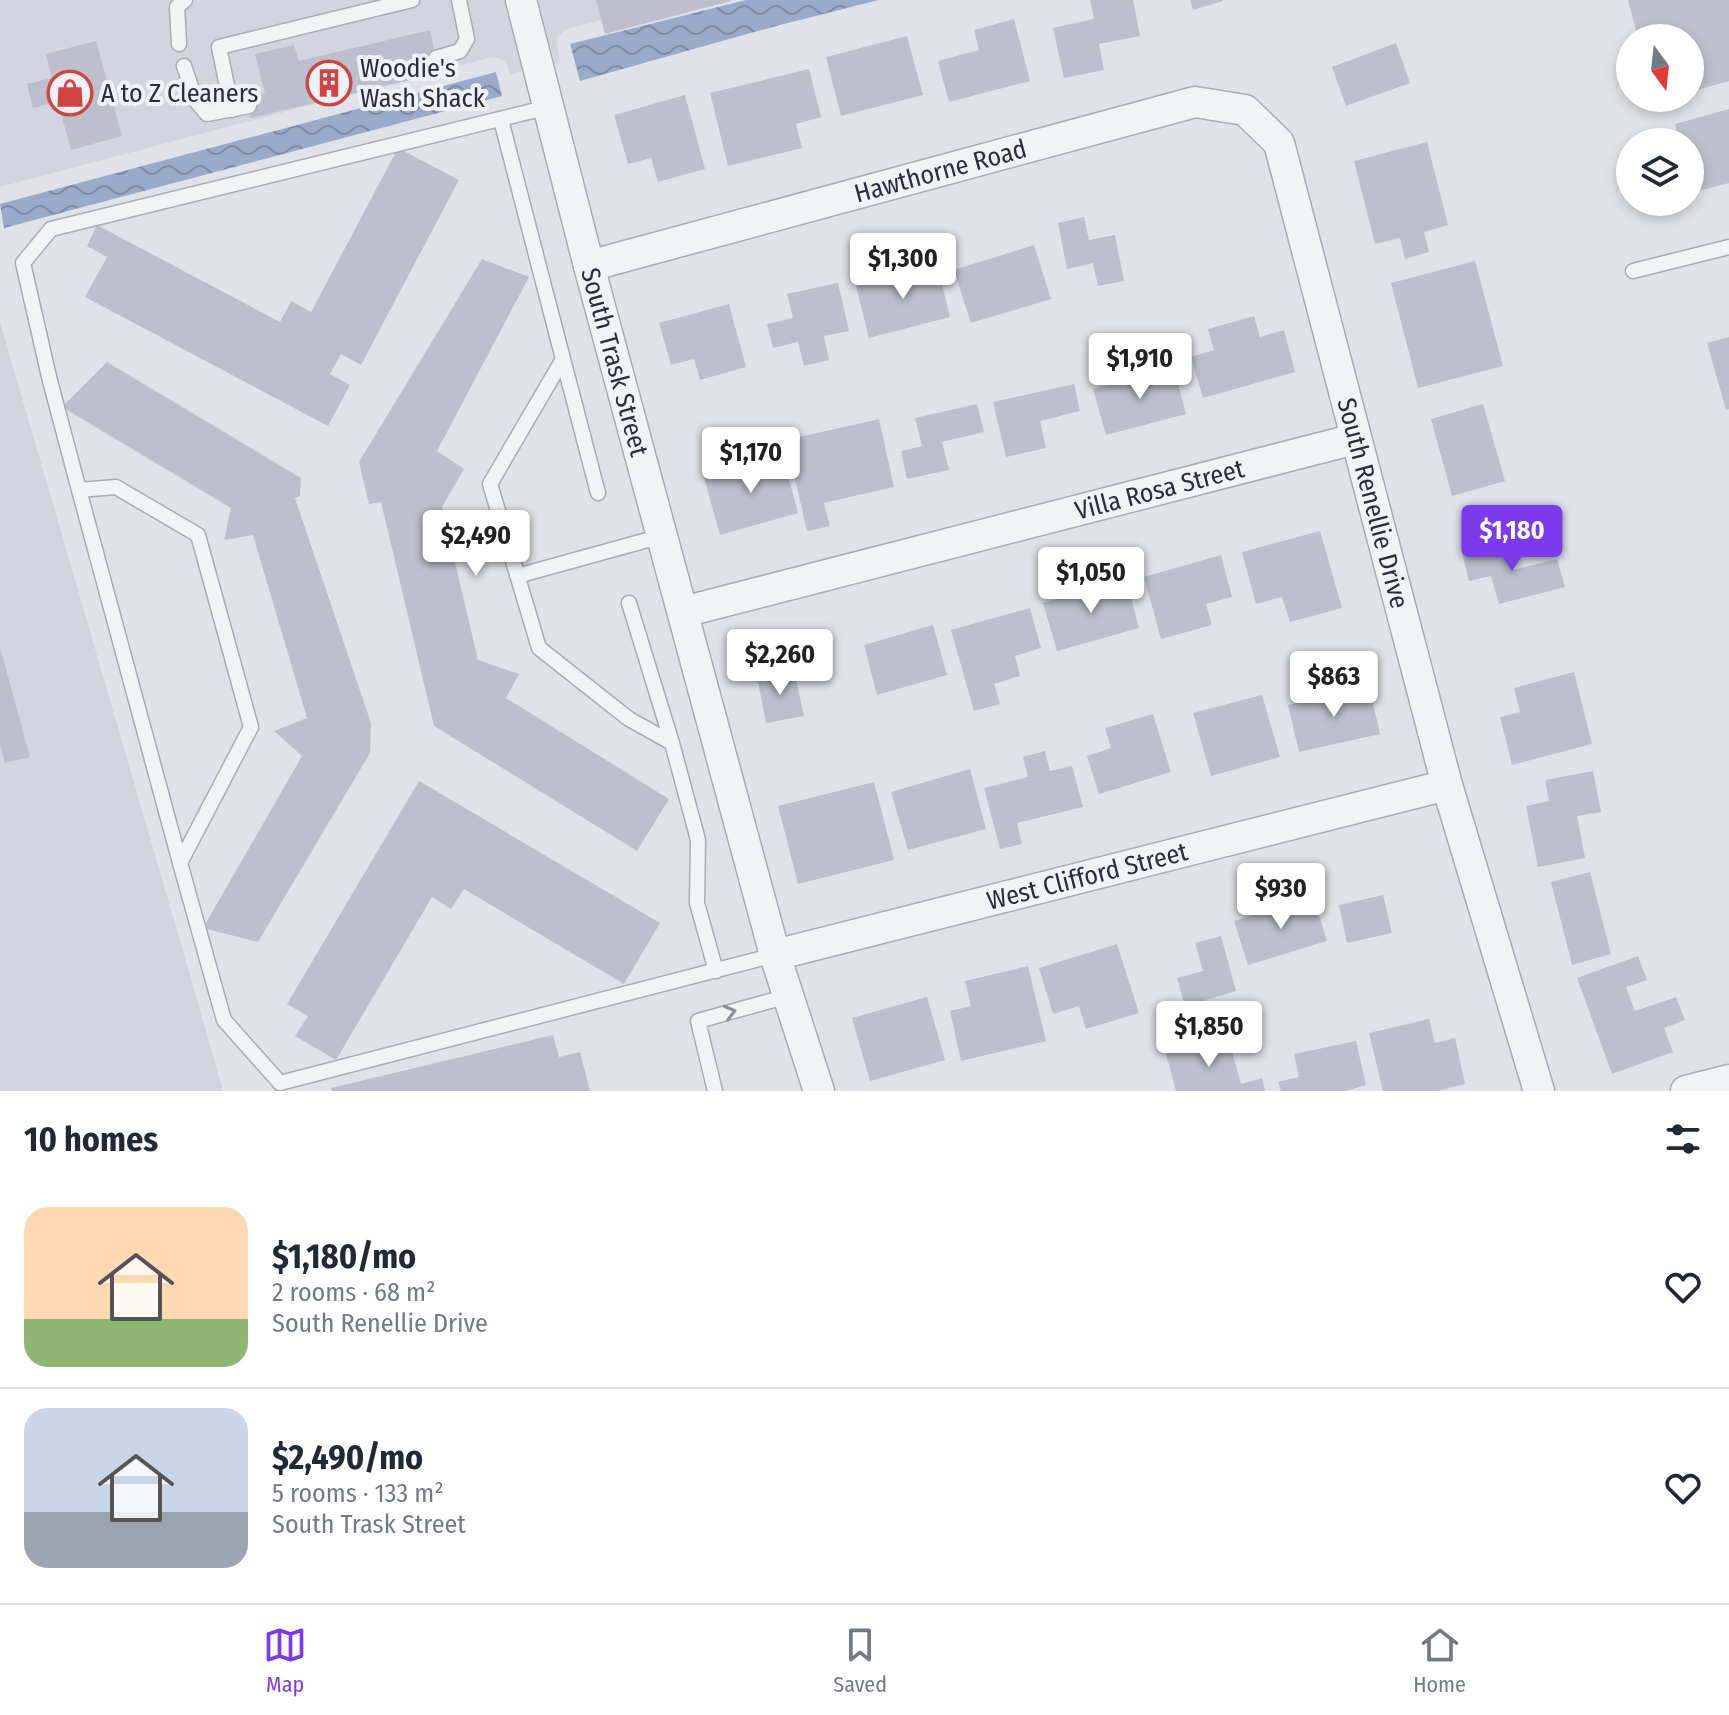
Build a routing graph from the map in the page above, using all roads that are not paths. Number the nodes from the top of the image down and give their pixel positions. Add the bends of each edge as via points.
1 (185, 0) edge
2 (412, 0) edge
3 (459, 0) edge
4 (521, 0) edge
5 (179, 44) dead end
6 (436, 58) dead end
7 (184, 66) dead end
8 (548, 102) junction
9 (249, 106) dead end
10 (232, 110) junction
11 (1245, 110) joint
12 (501, 120) junction
13 (1729, 247) edge
14 (589, 266) junction
15 (1633, 271) dead end
16 (563, 359) junction
17 (1355, 439) junction
18 (79, 490) junction
19 (598, 493) dead end
20 (662, 536) junction
21 (517, 576) junction
22 (629, 603) dead end
23 (683, 612) junction
24 (672, 743) junction
25 (1447, 785) junction
26 (180, 863) junction
27 (775, 955) junction
28 (716, 971) junction
29 (788, 996) junction
30 (1729, 1080) edge
31 (715, 1091) edge
32 (819, 1091) edge
33 (1539, 1091) edge
34 (1686, 1091) edge

1 - 5 lane via 177,7
2 - 10 lane via 219,47
3 - 6 lane via 467,39 460,51
4 - 8 street, South Trask Street
7 - 10 lane via 196,101 207,114
8 - 12 lane
8 - 14 street, South Trask Street
9 - 10 lane
11 - 14 street, Hawthorne Road via 1195,102
11 - 17 street, South Renellie Drive via 1279,143
12 - 16 lane
12 - 18 lane via 51,229 23,263
13 - 15 lane
14 - 20 street, South Trask Street
16 - 19 lane
16 - 21 lane via 490,484
17 - 23 street, Villa Rosa Street
17 - 25 street, South Renellie Drive
18 - 26 lane
18 - 26 lane via 116,487 198,535 251,727
20 - 21 lane
20 - 23 street, South Trask Street
21 - 24 lane via 539,648 629,719
22 - 24 lane
23 - 27 street, South Trask Street
24 - 28 lane via 698,840 697,903
25 - 27 street, West Clifford Street
25 - 33 street, South Renellie Drive
26 - 28 lane via 224,1020 280,1083
27 - 28 lane
27 - 29 street, South Trask Street
31 -> 29 lane via 698,1021
29 - 32 street, South Trask Street
30 - 34 street

